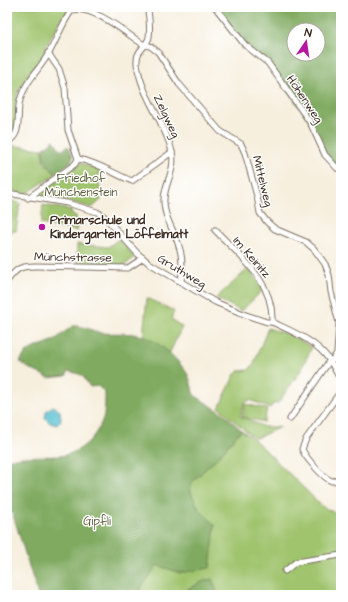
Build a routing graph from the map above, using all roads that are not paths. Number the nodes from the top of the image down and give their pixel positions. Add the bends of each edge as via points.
1 (147, 7) edge
2 (215, 7) edge
3 (144, 45) junction
4 (48, 53) junction
5 (7, 142) edge
6 (172, 152) junction
7 (78, 159) junction
8 (341, 170) edge
9 (7, 193) edge
10 (28, 198) junction
11 (215, 230) dead end
12 (143, 258) junction
13 (7, 281) edge
14 (181, 282) junction
15 (272, 322) junction
16 (330, 361) junction
17 (341, 380) edge
18 (341, 391) edge
19 (290, 419) dead end
20 (341, 478) edge
21 (341, 555) edge
22 (285, 571) dead end

1 - 3 street, Zelgweg via 148,39
2 - 8 street, Höhenweg via 244,45 268,63 310,122 325,155
3 - 4 street, Mittelweg via 98,14 77,9 72,10
3 - 6 street, Zelgweg via 137,58 143,89
3 - 16 street, Mittelweg via 158,52 179,84 220,131 241,144 260,213 267,222 275,229 306,242 325,264 338,323 337,353
4 - 5 street via 23,90 18,105 18,130
4 - 7 street via 59,69 65,88 68,130
6 - 7 street via 132,181 93,162
6 - 14 street, Zelgweg via 174,164 164,199 167,216 182,259
7 - 10 street via 75,164
9 - 10 street, Gruthweg
10 - 12 street, Gruthweg via 67,203 97,212
11 - 15 street, Im Keinitz via 262,281 269,298
12 - 13 street, Münchstrasse via 128,268 21,267 15,270
12 - 14 street, Gruthweg
14 - 15 street, Gruthweg via 215,302 246,315
15 - 16 street, Gruthweg via 301,336
16 - 17 street, Gruthweg
16 - 19 street, Mittelweg
18 - 20 street via 306,439 302,449 304,455 326,477 333,481
21 - 22 street via 296,562

